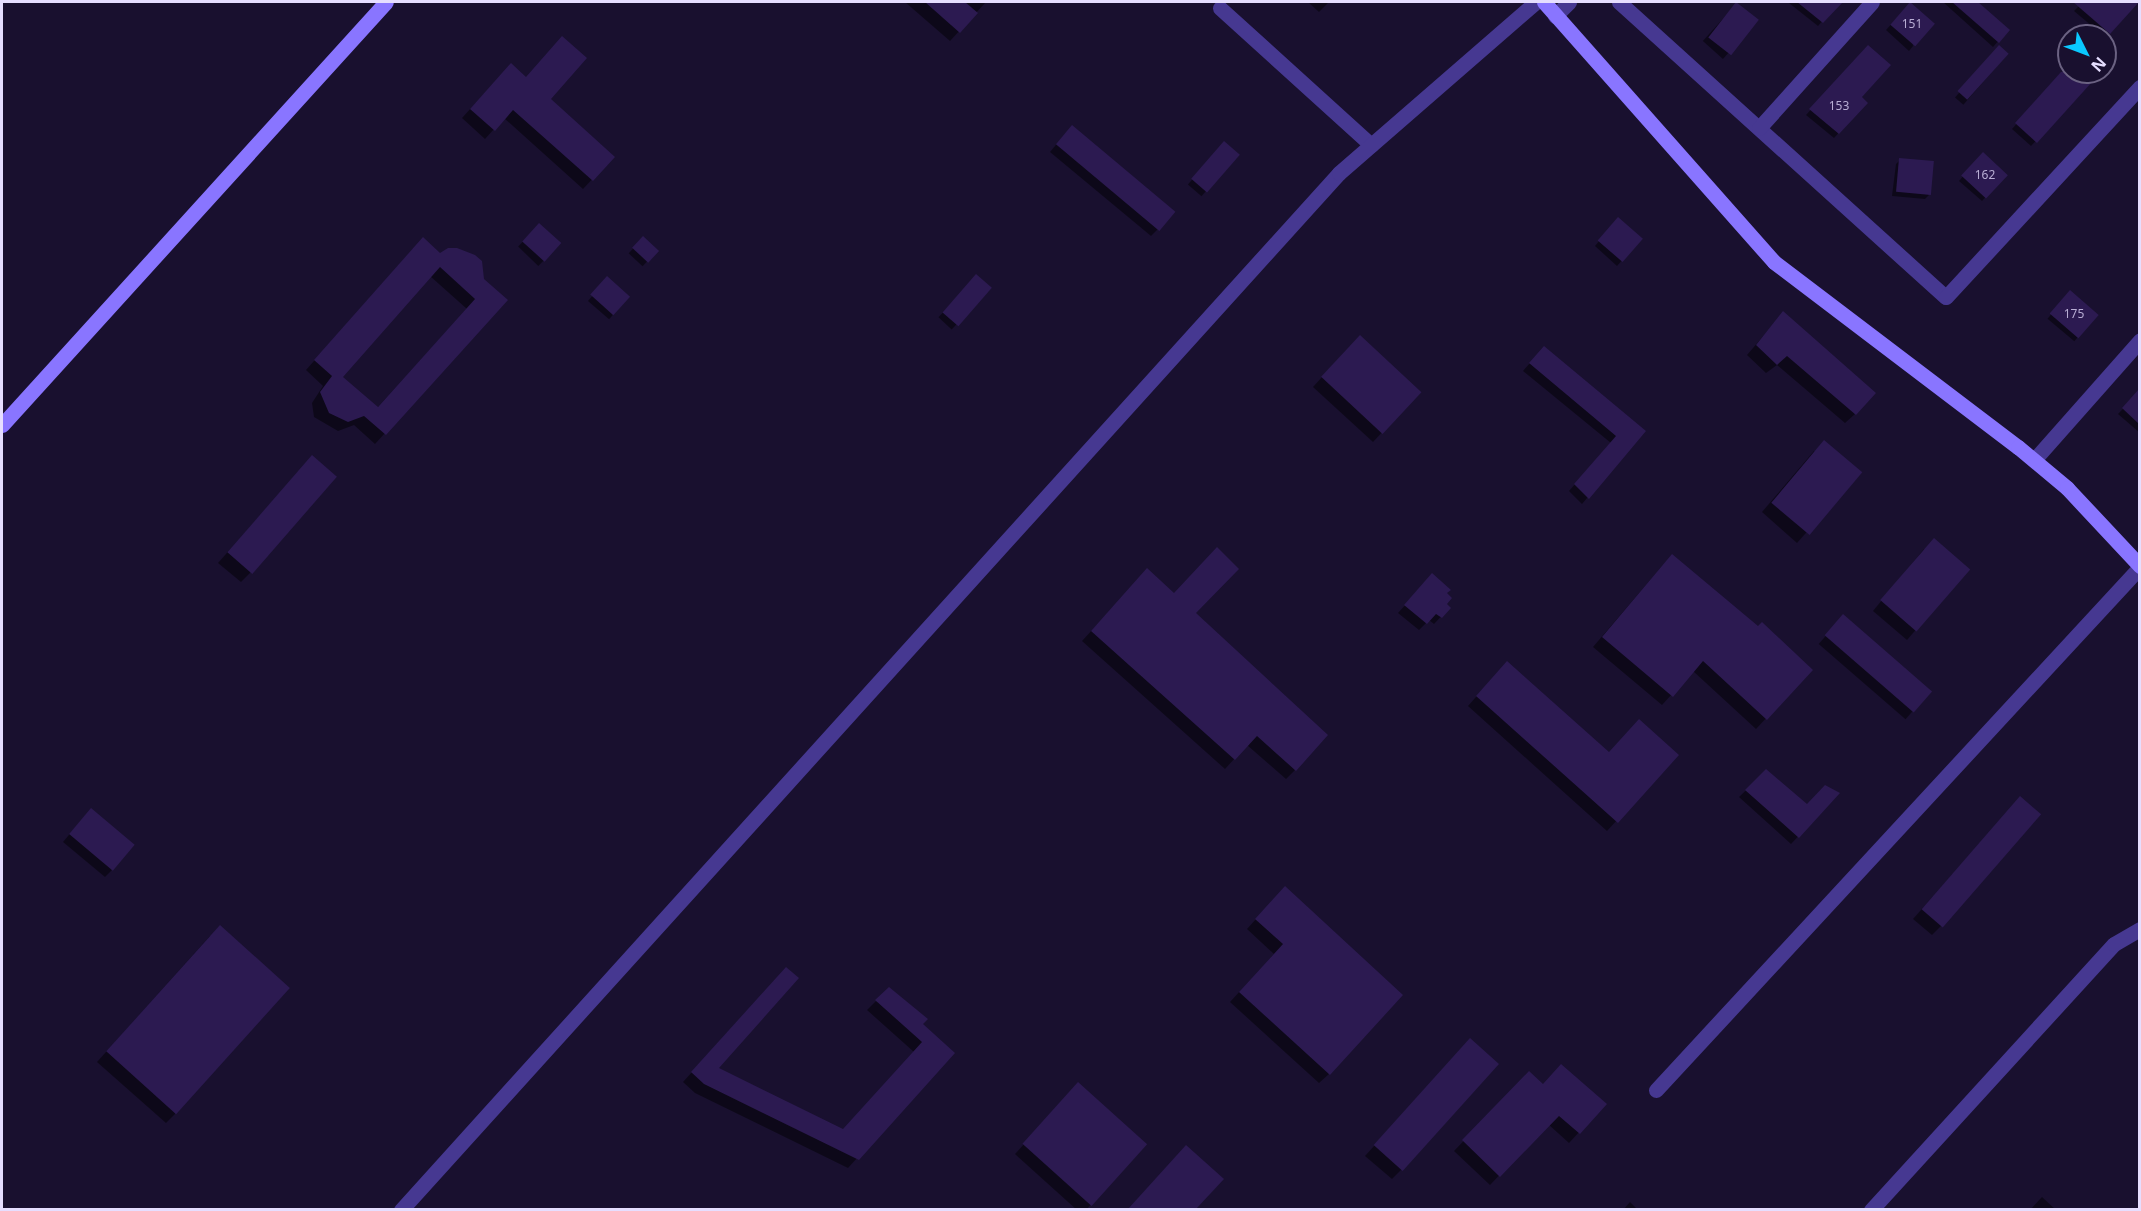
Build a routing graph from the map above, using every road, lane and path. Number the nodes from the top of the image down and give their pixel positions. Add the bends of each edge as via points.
1 (386, 2) edge
2 (1536, 2) edge
3 (1544, 2) edge
4 (1569, 2) edge
5 (1619, 2) edge
6 (1872, 2) edge
7 (1220, 8) dead end
8 (1555, 16) junction
9 (2139, 87) edge
10 (1759, 128) junction
11 (1371, 145) junction
12 (2139, 340) edge
13 (2, 425) edge
14 (2034, 460) junction
15 (2139, 566) edge
16 (2139, 929) edge
17 (1656, 1090) dead end
18 (401, 1209) edge
19 (1871, 1209) edge

1 - 13 street
2 - 11 street
3 - 8 street
4 - 8 street
5 - 10 street
6 - 10 street
7 - 11 street
8 - 14 street via 1774,262
9 - 10 street via 1946,297
11 - 18 street via 1339,173
12 - 14 street
14 - 15 street via 2067,488
15 - 17 street
16 - 19 street via 2114,944

